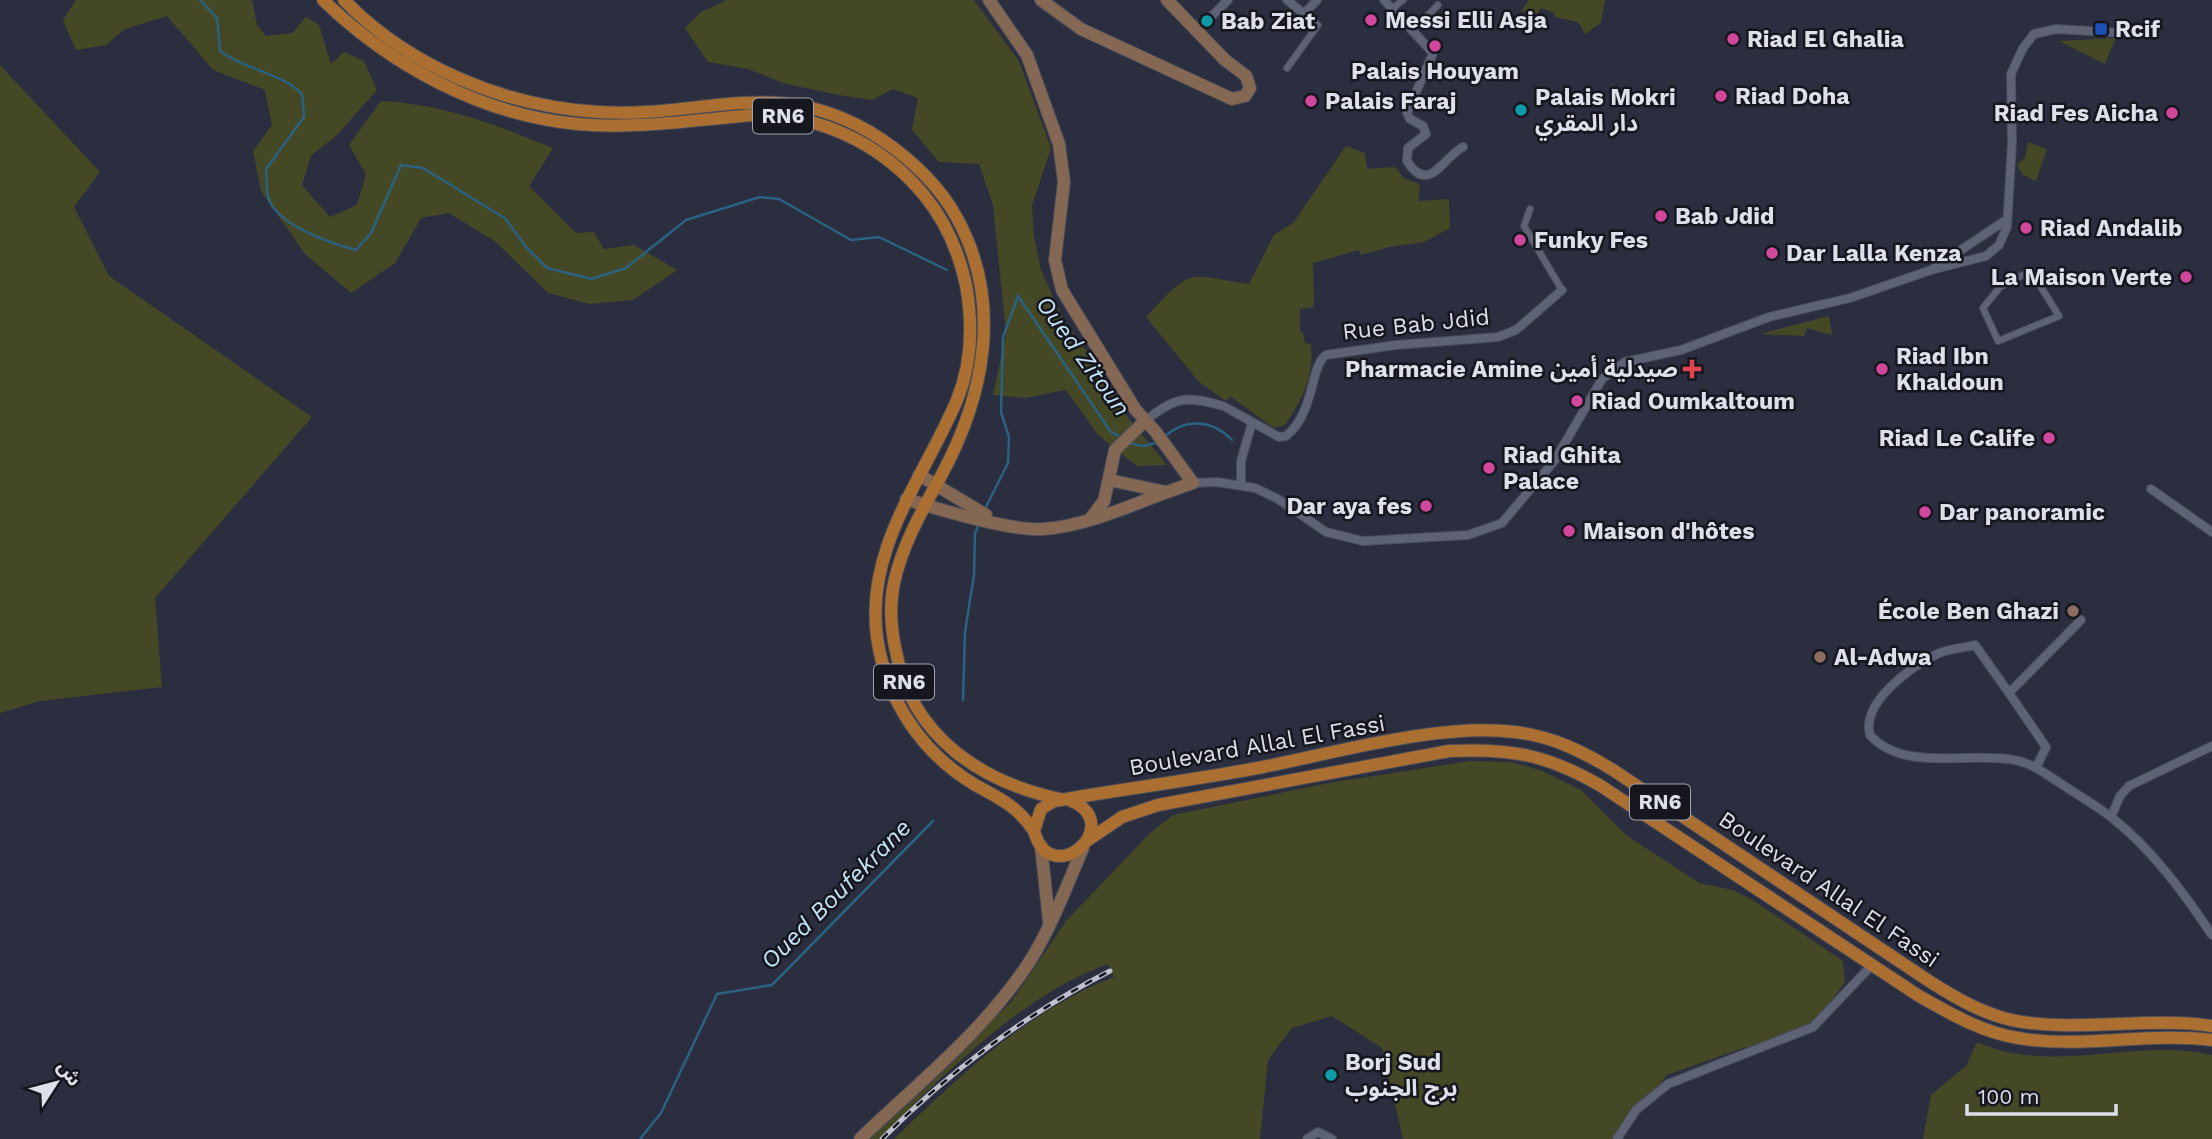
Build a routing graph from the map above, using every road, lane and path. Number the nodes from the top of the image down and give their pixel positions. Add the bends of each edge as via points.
1 (323, 0) edge
2 (344, 0) edge
3 (989, 0) edge
4 (1041, 0) edge
5 (1167, 0) edge
6 (1228, 0) edge
7 (1287, 0) edge
8 (1317, 0) edge
9 (1384, 0) edge
10 (1403, 0) edge
11 (1438, 5) dead end
12 (1393, 8) junction
13 (1304, 13) junction
14 (1203, 25) junction
15 (1413, 30) junction
16 (2142, 34) dead end
17 (1287, 68) dead end
18 (655, 115) junction
19 (824, 117) junction
20 (1463, 147) dead end
21 (1531, 209) dead end
22 (2007, 220) junction
23 (1975, 240) junction
24 (1989, 253) junction
25 (1979, 258) junction
26 (1931, 270) junction
27 (2039, 285) joint
28 (1562, 290) joint
29 (1145, 421) junction
30 (1252, 423) junction
31 (919, 475) junction
32 (1109, 480) junction
33 (1193, 483) junction
34 (1241, 484) junction
35 (935, 486) junction
36 (2151, 489) dead end
37 (1167, 492) junction
38 (906, 499) junction
39 (926, 505) junction
40 (1090, 518) junction
41 (999, 522) junction
42 (2212, 532) edge
43 (2081, 620) dead end
44 (2009, 693) junction
45 (2212, 746) edge
46 (2036, 768) junction
47 (1065, 800) junction
48 (2111, 817) junction
49 (1034, 831) junction
50 (1085, 844) junction
51 (1041, 846) junction
52 (1049, 925) junction
53 (2212, 935) edge
54 (1872, 965) junction
55 (2212, 1026) edge
56 (2212, 1041) edge
57 (860, 1139) edge
58 (1307, 1139) edge
59 (1332, 1139) edge
60 (1617, 1139) edge

1 - 18 main road, Boulevard Allal El Fassi / RN6 via 362,36 399,61 497,107 578,124
2 - 18 main road, Boulevard Allal El Fassi / RN6 via 415,55 496,92 577,110
3 - 29 main road via 1027,55 1059,144 1064,183 1055,260 1062,290 1099,355
4 - 14 main road via 1098,37 1232,99 1245,96 1250,88 1246,76 1225,60
5 - 14 main road
6 - 14 street
7 - 13 street
8 - 13 street
9 - 12 street
10 - 12 street
11 - 15 street
12 - 15 street
13 - 17 street via 1318,25
15 - 20 street via 1433,53 1407,114 1426,134 1408,148 1407,162 1418,174 1427,175
16 - 22 street via 2056,29 2030,37 2011,74
18 - 19 main road, Boulevard Allal El Fassi / RN6 via 766,101
19 - 31 main road, Boulevard Allal El Fassi / RN6 via 886,157 912,180 947,229 961,261 971,332 968,362 957,398
19 - 35 main road, Boulevard Allal El Fassi / RN6 via 872,133 921,170 956,216 978,270 985,348 975,400
21 - 28 street, Rue Bab Jdid via 1524,226
22 - 23 street
22 - 24 street via 2003,240
23 - 24 street via 1988,242
23 - 25 street via 1972,254
23 - 26 street
24 - 25 street
25 - 26 street
26 - 34 street via 1850,298 1769,317 1690,348 1625,362 1602,379 1555,460 1506,519 1483,531 1348,539 1316,527 1269,494
27 - 27 street via 2059,316 1998,341 1983,308 2000,287 2031,271
28 - 30 street, Rue Bab Jdid via 1516,330 1498,338 1326,355 1319,362 1313,394 1291,433 1279,437
29 - 30 street, Rue Bab Jdid via 1175,401 1199,399
29 - 32 main road, Rue Bab Jdid via 1115,450
29 - 33 main road
30 - 34 street via 1241,461
31 - 35 main road
31 - 38 main road, Boulevard Allal El Fassi / RN6
32 - 37 main road
32 - 40 main road, Rue Bab Jdid via 1104,501
33 - 34 street
33 - 37 main road
35 - 39 main road, Boulevard Allal El Fassi / RN6
35 - 41 main road
36 - 42 street
37 - 40 main road
38 - 39 main road
38 - 49 main road, Boulevard Allal El Fassi / RN6 via 878,576 877,638 890,687 911,726 936,755 1017,807
39 - 41 main road
39 - 47 main road, Boulevard Allal El Fassi / RN6 via 903,554 891,601 897,660 913,701 946,746 984,773 1026,792
40 - 41 main road via 1042,530
43 - 44 street
44 - 46 street via 2046,747
44 - 46 street via 1975,645 1940,652 1879,700 1870,715 1870,735 1892,752 2014,760
45 - 48 street via 2129,786
46 - 48 street
47 - 49 main road via 1041,809
47 - 50 main road via 1088,815
47 - 55 main road, Boulevard Allal El Fassi / RN6 via 1448,732 1496,730 1532,735 1570,746 1602,764 1975,1007 2021,1022 2157,1021
48 - 53 street via 2167,874
49 - 51 main road, RN6
50 - 51 main road, RN6 via 1062,856
50 - 52 main road
50 - 54 main road, Boulevard Allal El Fassi / RN6 via 1122,817 1158,805 1450,751 1523,753 1565,766 1601,786
51 - 52 main road
52 - 57 main road via 1028,964 999,1001
54 - 56 main road, Boulevard Allal El Fassi / RN6 via 1971,1025 2018,1038
54 - 60 street via 1813,1027 1668,1084 1636,1110
58 - 59 street via 1318,1132

